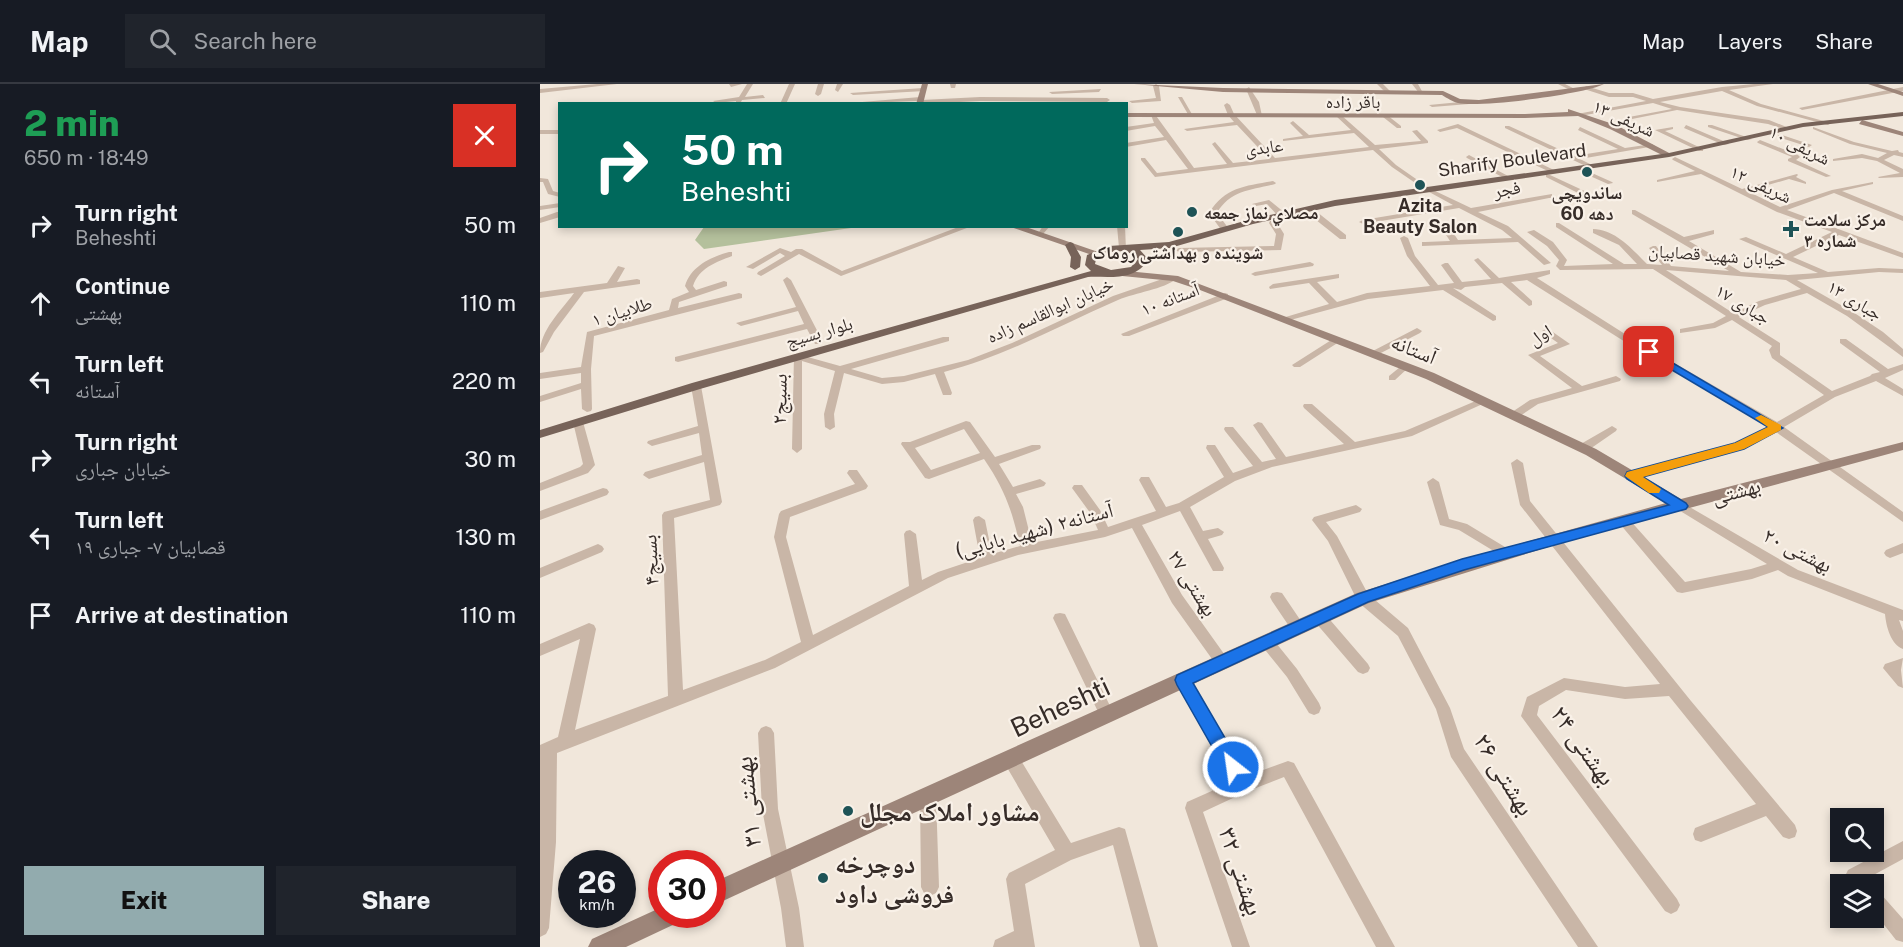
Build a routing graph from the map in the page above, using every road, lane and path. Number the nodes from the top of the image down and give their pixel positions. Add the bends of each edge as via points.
1 (614, 84) edge
2 (731, 84) edge
3 (739, 84) edge
4 (750, 84) edge
5 (792, 84) edge
6 (821, 84) edge
7 (1137, 84) edge
8 (1380, 84) edge
9 (1415, 84) edge
10 (1561, 84) edge
11 (1601, 84) edge
12 (1770, 84) edge
13 (1871, 84) edge
14 (1156, 86) junction
15 (1274, 86) edge
16 (1734, 86) edge
17 (924, 87) edge
18 (1222, 87) edge
19 (1328, 87) edge
20 (1586, 88) junction
21 (1249, 89) junction
22 (1722, 89) junction
23 (1903, 89) edge
24 (1099, 90) dead end
25 (1574, 90) junction
26 (1387, 91) junction
27 (1894, 91) junction
28 (540, 92) edge
29 (1421, 92) junction
30 (853, 93) dead end
31 (818, 94) dead end
32 (1903, 94) edge
33 (763, 97) dead end
34 (1532, 97) junction
35 (1180, 98) dead end
36 (980, 99) junction
37 (1107, 100) dead end
38 (1648, 100) junction
39 (716, 101) dead end
40 (739, 101) edge
41 (919, 101) edge
42 (1131, 101) dead end
43 (784, 102) edge
44 (893, 102) edge
45 (1469, 102) junction
46 (1551, 104) dead end
47 (1227, 105) dead end
48 (1432, 105) dead end
49 (1561, 107) dead end
50 (1802, 108) dead end
51 (1679, 109) junction
52 (1580, 114) junction
53 (1128, 115) edge
54 (1154, 115) junction
55 (1191, 115) junction
56 (1232, 115) junction
57 (1260, 115) junction
58 (1339, 116) junction
59 (1385, 116) junction
60 (1903, 116) edge
61 (1632, 117) dead end
62 (1658, 121) dead end
63 (1862, 122) junction
64 (1238, 123) junction
65 (1293, 123) dead end
66 (1642, 123) dead end
67 (1828, 123) junction
68 (1157, 124) junction
69 (1650, 126) dead end
70 (1710, 126) dead end
71 (1398, 127) dead end
72 (1507, 127) dead end
73 (1686, 127) dead end
74 (1671, 128) dead end
75 (1815, 128) junction
76 (1128, 129) edge
77 (1187, 129) dead end
78 (1580, 129) dead end
79 (1440, 130) dead end
80 (1658, 130) junction
81 (1356, 131) junction
82 (1415, 131) dead end
83 (558, 132) edge
84 (1783, 132) junction
85 (541, 133) edge
86 (1903, 134) edge
87 (1308, 137) junction
88 (1168, 138) junction
89 (1285, 140) dead end
90 (1760, 141) junction
91 (1738, 143) junction
92 (1215, 144) dead end
93 (1128, 145) edge
94 (1809, 145) dead end
95 (1652, 146) junction
96 (1375, 148) junction
97 (1903, 148) edge
98 (1624, 150) junction
99 (1701, 150) junction
100 (1895, 152) junction
101 (1903, 155) edge
102 (1469, 157) dead end
103 (1672, 157) junction
104 (1574, 158) junction
105 (1143, 159) dead end
106 (1835, 160) dead end
107 (1878, 160) junction
108 (1274, 161) junction
109 (1232, 166) junction
110 (1586, 168) junction
111 (1193, 171) junction
112 (1702, 172) junction
113 (1903, 173) edge
114 (1550, 174) junction
115 (1828, 176) dead end
116 (1506, 177) junction
117 (1881, 177) dead end
118 (540, 180) edge
119 (1659, 181) dead end
120 (1273, 183) dead end
121 (1610, 183) dead end
122 (1804, 183) dead end
123 (1871, 183) dead end
124 (1429, 190) junction
125 (1741, 190) junction
126 (1834, 191) junction
127 (1587, 194) dead end
128 (558, 195) edge
129 (1550, 196) dead end
130 (1256, 204) dead end
131 (558, 205) edge
132 (1458, 206) junction
133 (540, 208) edge
134 (1780, 210) junction
135 (1880, 210) junction
136 (1469, 211) junction
137 (1635, 212) dead end
138 (1868, 212) dead end
139 (1903, 212) edge
140 (1282, 214) junction
141 (1314, 214) junction
142 (558, 215) edge
143 (1893, 215) junction
144 (1903, 219) edge
145 (540, 221) edge
146 (1364, 222) dead end
147 (1274, 223) junction
148 (1559, 225) dead end
149 (1445, 227) dead end
150 (964, 228) edge
151 (1018, 228) edge
152 (1121, 228) edge
153 (1045, 230) edge
154 (1225, 230) junction
155 (1596, 231) dead end
156 (1531, 232) dead end
157 (1711, 232) dead end
158 (1838, 232) junction
159 (1342, 237) dead end
160 (1404, 238) dead end
161 (1743, 238) dead end
162 (1520, 240) junction
163 (1683, 240) junction
164 (1456, 243) junction
165 (1425, 244) dead end
166 (1070, 245) junction
167 (1903, 245) edge
168 (1126, 248) junction
169 (1653, 248) dead end
170 (1172, 249) junction
171 (1883, 249) junction
172 (729, 254) dead end
173 (1096, 255) junction
174 (792, 256) junction
175 (1903, 256) edge
176 (1787, 257) junction
177 (1267, 260) junction
178 (1478, 260) dead end
179 (1142, 263) junction
180 (1310, 264) dead end
181 (1445, 265) dead end
182 (750, 267) dead end
183 (1075, 267) junction
184 (1562, 267) junction
185 (1623, 267) junction
186 (1650, 267) junction
187 (621, 268) dead end
188 (1547, 268) junction
189 (1669, 269) junction
190 (1903, 271) edge
191 (1114, 273) junction
192 (761, 274) dead end
193 (1255, 274) dead end
194 (1741, 274) junction
195 (1828, 274) junction
196 (1336, 276) dead end
197 (1174, 278) junction
198 (1529, 278) junction
199 (1788, 278) junction
200 (787, 280) dead end
201 (1311, 280) junction
202 (1501, 281) junction
203 (637, 282) dead end
204 (724, 284) dead end
205 (610, 286) junction
206 (1274, 286) dead end
207 (1461, 287) junction
208 (1442, 289) junction
209 (581, 290) junction
210 (1807, 290) junction
211 (694, 293) junction
212 (540, 295) edge
213 (738, 296) dead end
214 (1225, 296) junction
215 (1529, 303) dead end
216 (1335, 305) junction
217 (801, 308) junction
218 (673, 312) junction
219 (1731, 316) junction
220 (1493, 318) dead end
221 (1283, 319) junction
222 (741, 323) dead end
223 (810, 325) junction
224 (1417, 331) dead end
225 (1547, 331) dead end
226 (1683, 331) dead end
227 (1126, 334) dead end
228 (946, 339) dead end
229 (1336, 340) junction
230 (1843, 341) dead end
231 (818, 342) junction
232 (540, 350) edge
233 (1372, 354) junction
234 (1903, 354) edge
235 (797, 357) junction
236 (678, 359) dead end
237 (1297, 365) dead end
238 (1405, 366) junction
239 (1903, 367) edge
240 (586, 369) junction
241 (840, 369) junction
242 (939, 370) junction
243 (1886, 372) junction
244 (540, 376) edge
245 (1875, 376) junction
246 (1392, 378) dead end
247 (1616, 379) dead end
248 (587, 384) junction
249 (696, 386) junction
250 (1580, 389) junction
251 (947, 393) dead end
252 (1903, 393) edge
253 (1831, 395) junction
254 (540, 399) edge
255 (1482, 402) junction
256 (1308, 406) dead end
257 (587, 409) junction
258 (1513, 416) junction
259 (578, 422) junction
260 (540, 424) edge
261 (1258, 425) dead end
262 (830, 427) dead end
263 (704, 428) junction
264 (1777, 428) junction
265 (1229, 429) dead end
266 (1612, 429) dead end
267 (540, 435) edge
268 (652, 443) dead end
269 (1353, 446) junction
270 (1903, 446) edge
271 (1036, 447) dead end
272 (1211, 448) dead end
273 (1583, 448) junction
274 (797, 449) dead end
275 (708, 457) junction
276 (990, 458) junction
277 (1283, 461) junction
278 (1517, 464) dead end
279 (1829, 466) junction
280 (1260, 468) junction
281 (853, 473) dead end
282 (649, 474) dead end
283 (1632, 476) junction
284 (1231, 478) junction
285 (1144, 480) dead end
286 (1433, 482) dead end
287 (1040, 483) dead end
288 (540, 487) edge
289 (1078, 488) dead end
290 (603, 492) dead end
291 (1010, 492) junction
292 (1183, 506) junction
293 (1681, 506) junction
294 (1356, 509) dead end
295 (1163, 513) junction
296 (540, 516) edge
297 (1903, 518) edge
298 (979, 520) dead end
299 (1624, 521) junction
300 (1135, 522) junction
301 (1218, 532) dead end
302 (1105, 533) junction
303 (910, 534) dead end
304 (1198, 537) junction
305 (1554, 539) junction
306 (1027, 548) junction
307 (598, 549) dead end
308 (1903, 549) edge
309 (1506, 553) junction
310 (1890, 553) dead end
311 (987, 560) junction
312 (1778, 565) junction
313 (1218, 568) dead end
314 (540, 573) edge
315 (916, 589) junction
316 (1277, 597) dead end
317 (1363, 598) junction
318 (1897, 614) edge
319 (1060, 618) dead end
320 (1320, 618) junction
321 (1298, 628) junction
322 (1267, 642) junction
323 (808, 643) junction
324 (1903, 643) edge
325 (540, 650) edge
326 (1222, 662) junction
327 (1903, 664) edge
328 (1363, 669) dead end
329 (1183, 680) junction
330 (1903, 682) edge
331 (1672, 688) junction
332 (676, 700) junction
333 (1314, 708) dead end
334 (1107, 715) junction
335 (766, 734) dead end
336 (565, 741) junction
337 (544, 752) edge
338 (1011, 759) junction
339 (1243, 784) junction
340 (928, 796) junction
341 (1769, 807) junction
342 (1789, 831) dead end
343 (1701, 834) dead end
344 (543, 843) edge
345 (1903, 850) edge
346 (1066, 853) junction
347 (779, 864) junction
348 (1858, 874) edge
349 (930, 887) dead end
350 (726, 889) edge
351 (1671, 905) dead end
352 (1884, 911) edge
353 (648, 925) edge
354 (540, 928) edge
355 (1903, 933) edge
356 (1025, 942) edge
357 (600, 947) edge
358 (795, 947) edge
359 (1002, 947) edge
360 (1149, 947) edge
361 (1241, 947) edge
362 (1386, 947) edge
363 (1589, 947) edge

1 - 28 street
2 - 3 street
4 - 40 street
5 - 43 street
6 - 31 street
7 - 14 street
8 - 26 street
9 - 29 street
10 - 25 street
11 - 20 street
12 - 16 street
13 - 27 street
14 - 18 street
14 - 42 street via 1159,100
15 - 19 street
15 - 21 street
16 - 22 street
17 - 30 street
17 - 41 street
18 - 21 street
19 - 26 street
20 - 25 street
20 - 38 street
21 - 57 street
22 - 38 street
22 - 67 street via 1759,105
23 - 27 street
24 - 36 street
25 - 34 street
26 - 29 street
27 - 32 street
27 - 50 street
29 - 45 street via 1443,93
33 - 40 street
34 - 45 street
34 - 46 street
35 - 55 street
36 - 37 street
36 - 41 street
38 - 51 street
38 - 52 street
39 - 40 street
41 - 44 street
45 - 48 street
47 - 56 street
49 - 52 street, شریفی ۱۳
51 - 61 street
51 - 84 street via 1770,122
52 - 59 street, باقر زاده
52 - 95 street, شریفی ۱۳
53 - 54 street, باقر زاده
54 - 55 street, باقر زاده
54 - 68 street
55 - 56 street, باقر زاده
56 - 57 street, باقر زاده
56 - 64 street
57 - 58 street, باقر زاده
58 - 59 street, باقر زاده
58 - 81 street
59 - 71 street
60 - 63 main road, Sharify Boulevard
60 - 67 main road, Sharify Boulevard
62 - 66 street
63 - 75 main road, Sharify Boulevard
63 - 86 street
64 - 77 street
64 - 108 street
65 - 87 street
67 - 84 main road, Sharify Boulevard
68 - 76 street
68 - 88 street
69 - 80 street
70 - 91 street
72 - 104 street
73 - 91 street
74 - 80 street
75 - 84 main road, Sharify Boulevard
75 - 100 street via 1852,143
78 - 98 street
79 - 114 street via 1458,126
80 - 99 street
81 - 87 street
81 - 96 street
82 - 96 street, عابدی via 1426,142
83 - 85 street
84 - 90 main road, Sharify Boulevard
84 - 91 main road, Sharify Boulevard
84 - 94 street
87 - 89 street
88 - 93 street
88 - 111 street
90 - 91 main road, Sharify Boulevard
90 - 115 street, شریفی ۱۰ via 1797,157 1790,160
91 - 99 main road, Sharify Boulevard
91 - 103 main road, Sharify Boulevard
92 - 109 street
95 - 98 street
95 - 103 street, شریفی ۱۳
96 - 108 street, عابدی
96 - 124 street
97 - 100 street
98 - 104 street
99 - 103 main road, Sharify Boulevard
100 - 101 street
100 - 107 street
102 - 116 street
103 - 110 main road, Sharify Boulevard
103 - 112 street, شریفی ۱۲
104 - 110 street
105 - 111 street, عابدی via 1155,175
106 - 107 street via 1862,156
107 - 113 street
108 - 109 street, عابدی
109 - 111 street, عابدی
110 - 114 main road, Sharify Boulevard
110 - 121 street
112 - 119 street
112 - 125 street, شریفی ۱۲
113 - 117 street
114 - 116 main road, Sharify Boulevard
114 - 124 main road, Sharify Boulevard
114 - 127 street
116 - 124 main road, Sharify Boulevard
118 - 128 street via 546,180 550,193
120 - 154 street via 1233,190 1221,200 1213,213
122 - 125 street via 1792,176
123 - 126 street
124 - 132 street
124 - 140 main road, Sharify Boulevard
124 - 141 main road, Sharify Boulevard
125 - 134 street, شریفی ۱۲
126 - 134 street
126 - 135 street
129 - 136 street, فجر
130 - 140 street via 1269,202
131 - 133 street
132 - 136 street
132 - 146 street
134 - 158 street, شریفی ۱۲
135 - 138 street
135 - 143 street
136 - 162 street via 1505,228
137 - 163 street
139 - 143 street
140 - 154 main road, Sharify Boulevard
141 - 147 main road, Sharify Boulevard
141 - 159 street
142 - 145 street
143 - 144 street
147 - 170 main road, Sharify Boulevard
147 - 177 street via 1280,234 1278,248
148 - 185 street
149 - 164 street
150 - 174 street via 841,274 799,251
151 - 166 street
152 - 168 street
153 - 173 street
154 - 170 main road, Sharify Boulevard
155 - 186 street, جباری ۱۷ via 1622,243
156 - 184 street via 1550,244 1563,260
157 - 163 street
158 - 171 street, شریفی ۱۲
158 - 176 street
160 - 208 street via 1411,256
161 - 176 street
162 - 164 street
162 - 188 street
163 - 194 street
164 - 165 street
166 - 173 street
166 - 183 main road via 1076,257
167 - 171 street
168 - 170 main road, Sharify Boulevard
168 - 173 main road, Sharify Boulevard
168 - 179 main road via 1139,253
169 - 189 street
170 - 177 street
170 - 179 main road, Sharify Boulevard
171 - 175 street, شریفی ۱۲
172 - 211 street via 704,266 691,278 689,286
173 - 183 main road, بلوار بسیج
173 - 191 main road via 1098,270
174 - 182 street via 780,250
174 - 192 street
176 - 195 street
177 - 180 street
177 - 193 street
178 - 202 street
179 - 191 main road, بلوار بسیج
179 - 197 street
181 - 207 street
183 - 231 main road, بلوار بسیج
184 - 185 street, خیابان شهید قصابیان
184 - 188 street, خیابان شهید قصابیان via 1557,273
185 - 186 street, خیابان شهید قصابیان
186 - 189 street, خیابان شهید قصابیان
186 - 219 street, جباری ۱۷
187 - 205 street
188 - 198 street
189 - 194 street, خیابان شهید قصابیان
190 - 195 street, خیابان شهید قصابیان
191 - 197 street, آستانه
191 - 235 main road, بلوار بسیج via 1087,274
194 - 199 street, خیابان شهید قصابیان
195 - 199 street, خیابان شهید قصابیان
196 - 201 street
197 - 214 street, آستانه
197 - 242 street, خیابان ابوالقاسم زاده via 1116,298 1015,345
198 - 202 street
198 - 264 street
199 - 210 street, جباری ۱۳
200 - 217 street
201 - 206 street
201 - 216 street
202 - 207 street
202 - 215 street
203 - 205 street
204 - 211 street
205 - 209 street
207 - 208 street
208 - 216 street via 1367,296
208 - 220 street
209 - 212 street
209 - 232 street
210 - 219 street
210 - 234 street, جباری ۱۳ via 1857,319
211 - 218 street, طلابیان ۱ via 675,301
213 - 218 street
214 - 221 street, آستانه
214 - 227 street, آستانه ۱۰
216 - 221 street
217 - 222 street
217 - 223 street
218 - 240 street, طلابیان ۱ via 590,334
219 - 226 street via 1701,329
219 - 253 street, جباری ۱۷ via 1777,345 1774,356
221 - 229 street, آستانه
223 - 231 street
223 - 236 street
224 - 233 street
225 - 250 street, اول via 1565,344 1533,355
228 - 241 street
229 - 233 street, آستانه
229 - 237 street
230 - 243 street
231 - 257 main road, بلوار بسیج
233 - 238 street, آستانه
235 - 241 street, بسیج۲
235 - 249 main road, بلوار بسیج
235 - 274 street, بسیج۲
238 - 246 street
238 - 255 street, آستانه
239 - 243 street
240 - 244 street
240 - 248 street
241 - 242 street, خیابان ابوالقاسم زاده via 882,381
241 - 262 street via 829,414
242 - 251 street
243 - 245 street
245 - 252 street
245 - 253 street
247 - 250 street
248 - 254 street
248 - 257 street
249 - 259 main road, بلوار بسیج
249 - 263 street, بسیج۴
250 - 258 street via 1534,402
253 - 264 street
255 - 258 street, آستانه
255 - 269 street, آستانه۲ (شهید بابایی) via 1408,434
256 - 269 street
257 - 260 main road, بلوار بسیج
258 - 273 street, آستانه
259 - 267 main road, بلوار بسیج
259 - 288 street via 589,465
261 - 277 street
263 - 268 street
263 - 275 street, بسیج۴
264 - 279 street
264 - 283 street via 1739,446
265 - 280 street
266 - 273 street
269 - 277 street, آستانه۲ (شهید بابایی)
270 - 279 street, بهشتی
271 - 276 street
272 - 284 street
273 - 283 street, آستانه
275 - 282 street
275 - 332 street, بسیج۴ via 716,502 668,516
276 - 276 street via 966,423 907,446 929,475
276 - 291 street
277 - 280 street, آستانه۲ (شهید بابایی)
278 - 305 street via 1524,502
279 - 293 street, بهشتی
279 - 297 street
280 - 284 street, آستانه۲ (شهید بابایی)
281 - 323 street via 862,486 785,514 780,537
283 - 293 street, آستانه
284 - 292 street, آستانه۲ (شهید بابایی)
285 - 295 street
286 - 309 street via 1444,522 1463,527
287 - 291 street
289 - 302 street
290 - 296 street
291 - 306 street
292 - 295 street, آستانه۲ (شهید بابایی)
292 - 304 street
293 - 299 street, بهشتی
293 - 312 street, بهشتی ۲۰
294 - 317 street via 1318,520 1333,539
295 - 300 street, آستانه۲ (شهید بابایی)
298 - 311 street
299 - 305 street, بهشتی
299 - 312 street via 1682,588
300 - 302 street, آستانه۲ (شهید بابایی)
300 - 326 street, بهشتی ۲۷ via 1177,598
301 - 304 street
302 - 306 street, آستانه۲ (شهید بابایی)
303 - 315 street
304 - 313 street
305 - 309 street, بهشتی
305 - 331 street
306 - 311 street, آستانه۲ (شهید بابایی)
307 - 314 street
308 - 310 street
309 - 317 street, بهشتی
311 - 315 street, آستانه۲ (شهید بابایی)
312 - 318 street, بهشتی ۲۰
315 - 323 street, آستانه۲ (شهید بابایی)
316 - 321 street
317 - 320 street, Beheshti
317 - 363 street, بهشتی ۲۶ via 1403,632 1443,708 1457,752
318 - 324 street via 1893,627
319 - 334 street
320 - 321 street, Beheshti
320 - 328 street
321 - 322 street, Beheshti
322 - 326 street, Beheshti
322 - 333 street
323 - 332 street, آستانه۲ (شهید بابایی) via 770,664
325 - 336 street via 589,629
326 - 329 street, Beheshti
327 - 330 street via 1890,668
329 - 334 street, Beheshti
329 - 339 street
331 - 341 street
331 - 351 street, بهشتی ۲۴ via 1625,693 1564,684 1532,702 1529,716
332 - 336 street, آستانه۲ (شهید بابایی)
334 - 338 street, Beheshti
335 - 347 street, بهشتی ۳۱ via 770,809
336 - 337 street, آستانه۲ (شهید بابایی)
337 - 344 street
338 - 340 street, Beheshti
338 - 346 street
339 - 361 street, بهشتی ۳۲ via 1193,808
339 - 362 street via 1288,768
340 - 347 street, Beheshti
340 - 349 street
341 - 342 street
341 - 343 street
344 - 354 street
345 - 348 street
346 - 356 street via 1015,879
346 - 360 street via 1119,836
347 - 350 street
347 - 358 street, بهشتی ۳۱
352 - 355 street
353 - 357 street
356 - 359 street

